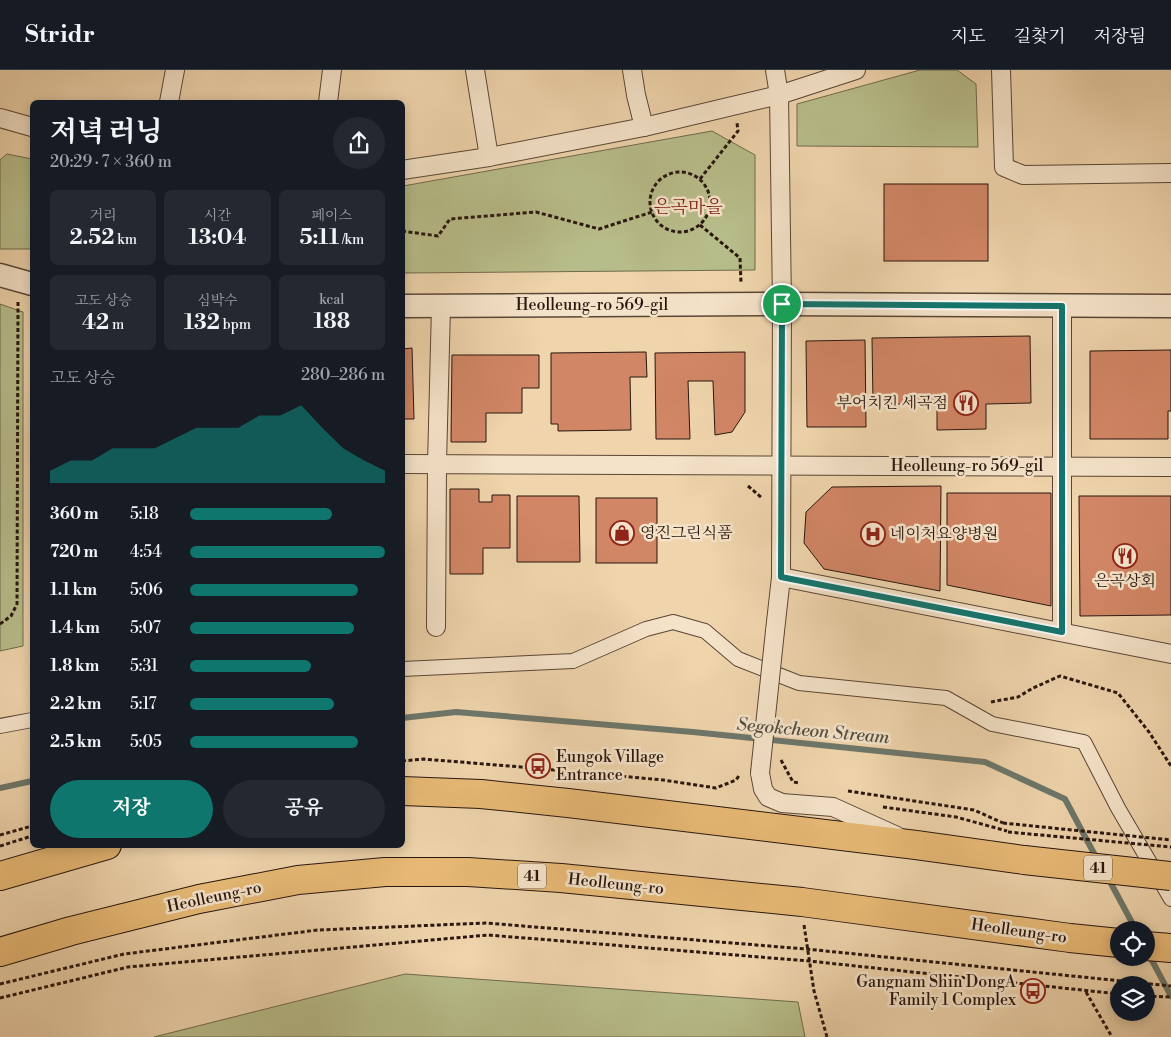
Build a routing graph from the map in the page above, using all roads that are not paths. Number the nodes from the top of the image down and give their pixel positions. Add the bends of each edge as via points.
1 (175, 70) edge
2 (332, 70) edge
3 (475, 70) edge
4 (632, 70) edge
5 (775, 70) edge
6 (856, 70) edge
7 (1001, 70) edge
8 (779, 94) junction
9 (169, 100) edge
10 (328, 100) edge
11 (0, 118) edge
12 (30, 126) edge
13 (644, 127) junction
14 (489, 157) junction
15 (405, 170) edge
16 (1171, 173) edge
17 (782, 304) junction
18 (405, 306) edge
19 (441, 306) junction
20 (1062, 306) junction
21 (1171, 306) edge
22 (405, 464) edge
23 (437, 464) junction
24 (781, 466) junction
25 (1062, 466) junction
26 (1171, 467) edge
27 (781, 577) junction
28 (436, 627) dead end
29 (1062, 632) junction
30 (1171, 654) edge
31 (405, 669) edge
32 (30, 720) edge
33 (0, 726) edge
34 (405, 791) edge
35 (916, 845) junction
36 (97, 848) edge
37 (0, 876) edge
38 (1171, 876) edge
39 (1171, 900) edge
40 (1110, 942) edge
41 (1155, 947) edge
42 (1171, 948) edge
43 (0, 952) edge

1 - 9 street
2 - 10 street
3 - 14 street
4 - 13 street
5 - 8 street
6 - 8 street
7 - 16 street via 1004,167 1023,176
8 - 13 street
8 - 17 street
11 - 12 street
13 - 14 street
14 - 15 street
17 - 19 street, Heolleung-ro 569-gil
17 - 20 street, Heolleung-ro 569-gil
17 - 24 street
18 - 19 street, Heolleung-ro 569-gil
19 - 23 street
20 - 21 street, Heolleung-ro 569-gil
20 - 25 street
22 - 23 street, Heolleung-ro 569-gil
23 - 24 street, Heolleung-ro 569-gil
23 - 28 street
24 - 25 street, Heolleung-ro 569-gil
24 - 27 street
25 - 26 street, Heolleung-ro 569-gil
25 - 29 street, Heolleung-ro 569-gil
27 - 29 street
27 - 35 street, bridge via 752,770 768,796 782,803 833,807
29 - 30 street
31 - 39 street via 573,661 646,629 673,622 704,631 738,659 799,683 946,698 992,724 1084,742
32 - 33 street
34 - 35 main road, 41 via 481,794 568,803
35 - 38 main road, 41, bridge
36 - 37 main road
40 - 43 main road, Heolleung-ro / 41 via 802,902 561,878 468,872 385,872 298,880 199,899 71,930
41 - 42 main road

